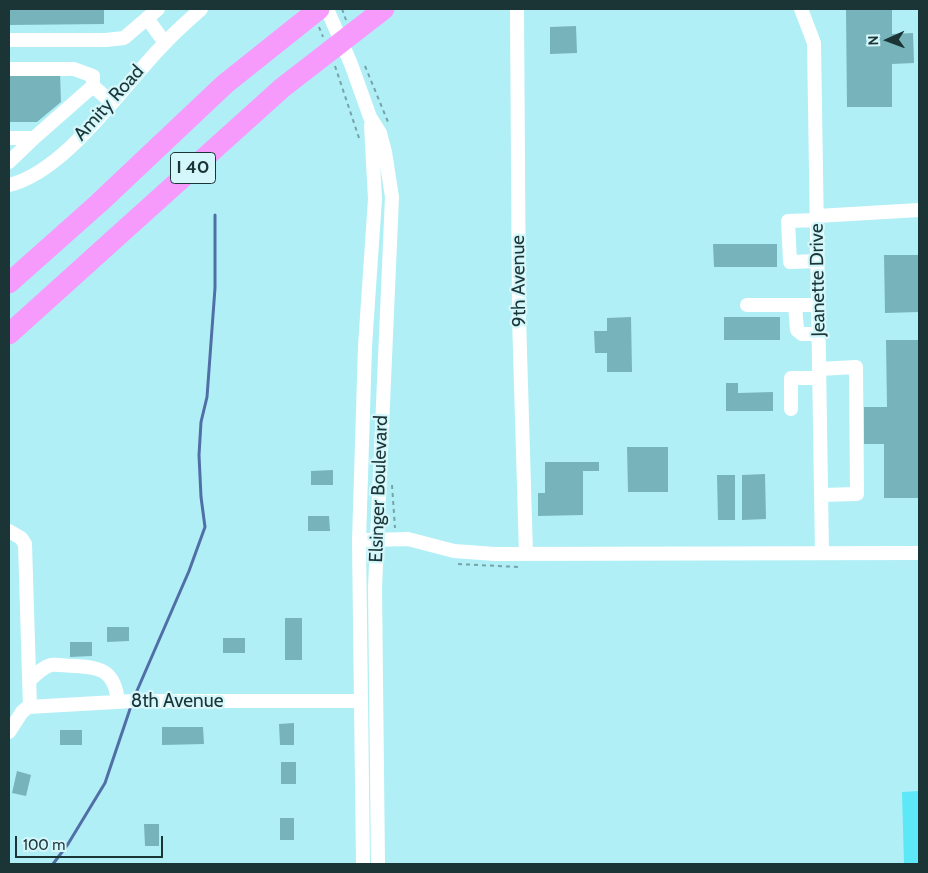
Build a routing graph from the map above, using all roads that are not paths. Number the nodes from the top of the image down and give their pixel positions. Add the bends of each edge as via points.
1 (201, 9) edge
2 (319, 9) edge
3 (327, 9) edge
4 (384, 9) edge
5 (517, 9) edge
6 (801, 9) edge
7 (152, 13) edge
8 (9, 40) edge
9 (165, 42) junction
10 (9, 69) edge
11 (93, 86) junction
12 (112, 103) junction
13 (370, 117) junction
14 (9, 138) edge
15 (34, 138) junction
16 (9, 162) edge
17 (10, 182) edge
18 (919, 210) edge
19 (817, 218) junction
20 (817, 261) junction
21 (9, 283) edge
22 (747, 305) dead end
23 (795, 305) junction
24 (818, 305) junction
25 (9, 334) edge
26 (819, 334) junction
27 (364, 346) junction
28 (819, 374) junction
29 (791, 409) dead end
30 (380, 438) junction
31 (821, 495) junction
32 (9, 531) edge
33 (377, 540) junction
34 (359, 541) junction
35 (822, 553) junction
36 (919, 553) edge
37 (526, 554) junction
38 (29, 681) junction
39 (360, 701) junction
40 (118, 702) junction
41 (30, 707) junction
42 (13, 718) edge
43 (9, 732) edge
44 (363, 864) edge
45 (378, 864) edge

1 - 9 street, Amity Road
2 - 21 highway, I 40 via 225,84
3 - 13 street, Elsinger Boulevard
4 - 25 highway, I 40 via 282,88
5 - 37 street, 9th Avenue via 519,317
6 - 19 street, Jeanette Drive via 814,43
7 - 8 street via 124,38
7 - 9 street
9 - 12 street, Amity Road
10 - 11 street via 74,69 93,76
11 - 12 street
11 - 15 street
12 - 17 street, Amity Road via 42,170
13 - 27 street, Elsinger Boulevard via 375,199
13 - 30 street, Elsinger Boulevard via 380,133 392,197
14 - 15 street
15 - 16 street
18 - 19 street
19 - 20 street, Jeanette Drive
19 - 20 street via 788,222 790,262
20 - 24 street, Jeanette Drive
22 - 23 street
23 - 24 street
23 - 26 street via 797,330 802,334
24 - 26 street, Jeanette Drive
26 - 28 street, Jeanette Drive
27 - 30 street via 376,362 375,417
27 - 34 street, Elsinger Boulevard
28 - 29 street via 791,378
28 - 31 street, Jeanette Drive
28 - 31 street via 856,367 857,494
30 - 33 street, Elsinger Boulevard
31 - 35 street, Jeanette Drive
32 - 38 street via 22,538 25,544
33 - 34 street
33 - 37 street via 408,539 454,551
33 - 45 street, Elsinger Boulevard
34 - 39 street, Elsinger Boulevard
35 - 36 street
35 - 37 street
38 - 40 street via 51,665 100,668 110,676
38 - 41 street
39 - 40 street, 8th Avenue
39 - 44 street, Elsinger Boulevard
40 - 41 street, 8th Avenue
41 - 42 street
42 - 43 street

